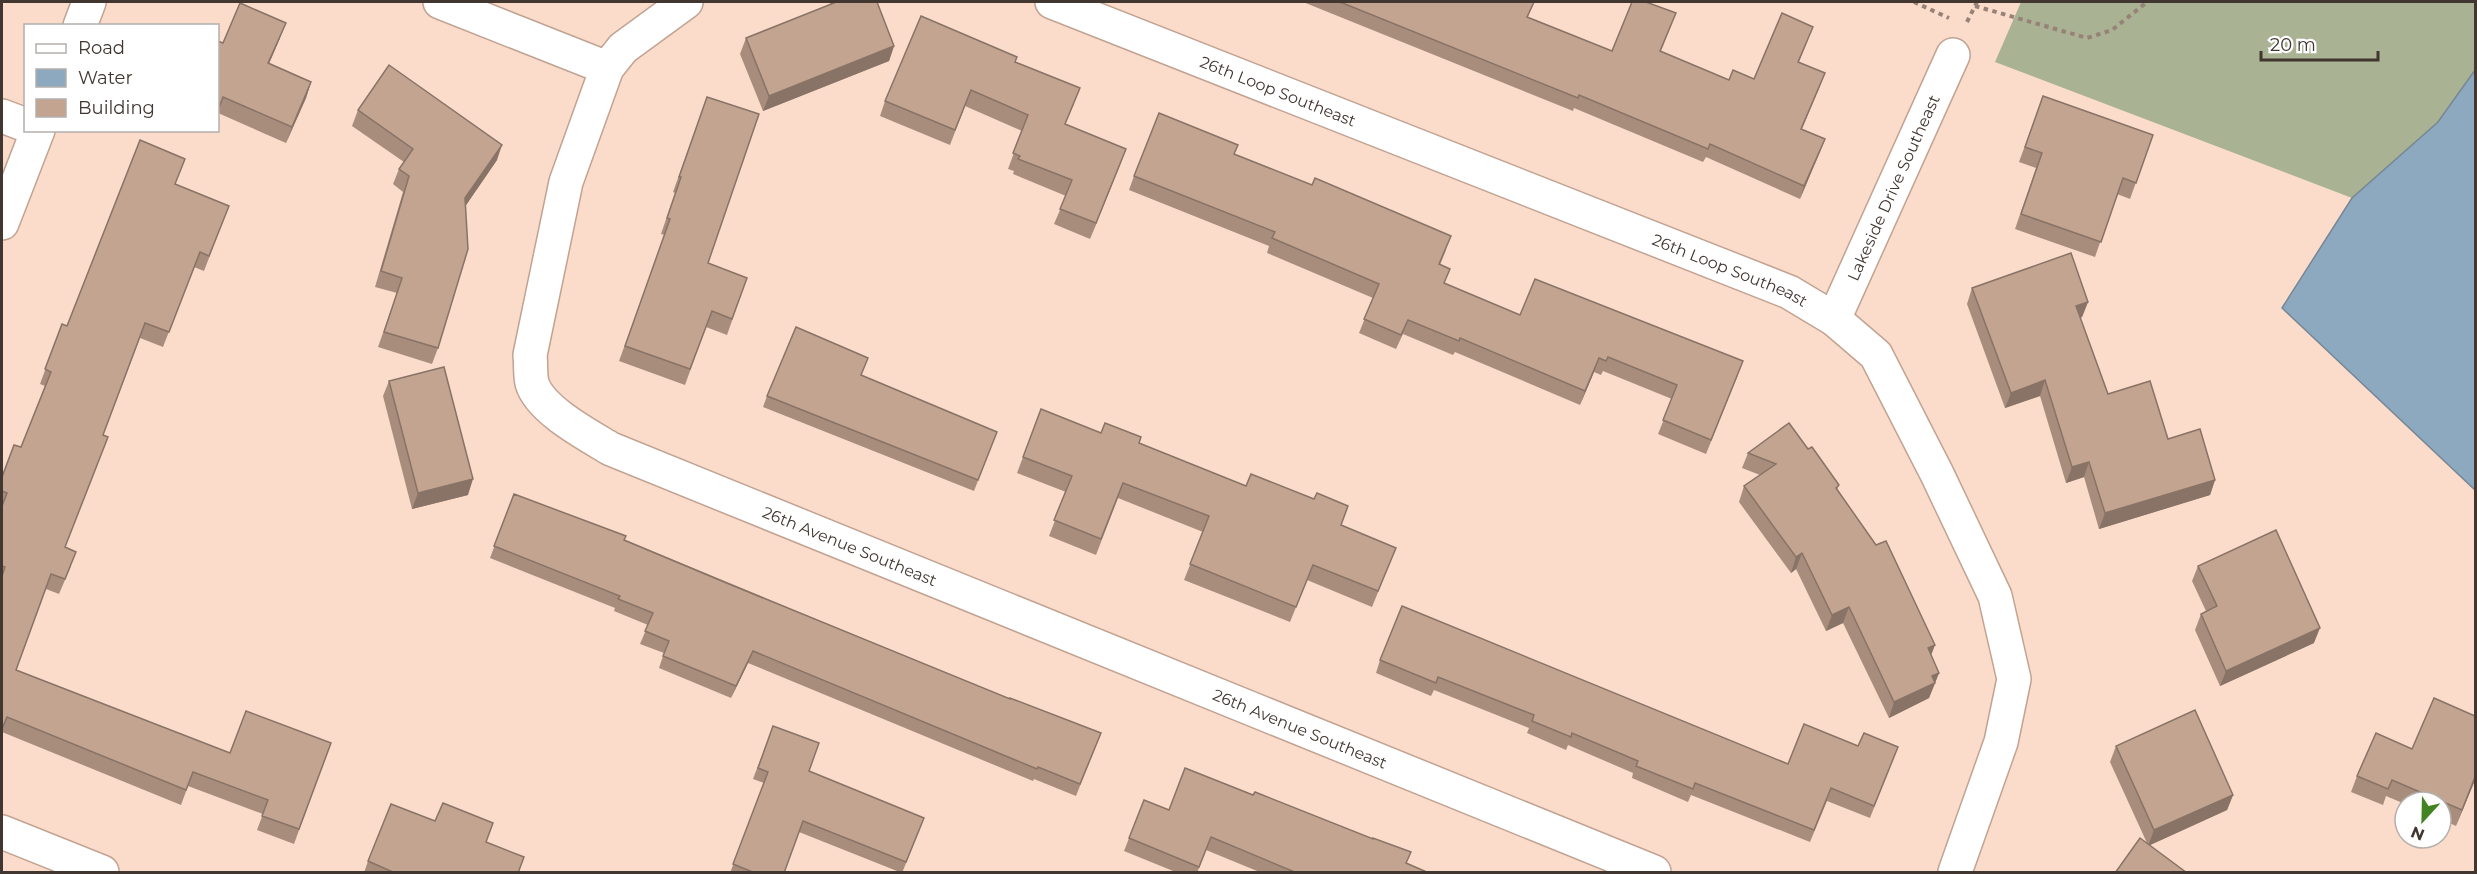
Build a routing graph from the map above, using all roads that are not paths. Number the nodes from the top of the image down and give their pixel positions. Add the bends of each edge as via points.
1 (89, 2) edge
2 (440, 2) edge
3 (686, 2) edge
4 (1052, 2) edge
5 (81, 24) edge
6 (1953, 54) dead end
7 (607, 68) junction
8 (2, 116) edge
9 (24, 124) edge
10 (37, 132) edge
11 (2, 223) edge
12 (1834, 319) junction
13 (2, 832) edge
14 (102, 873) edge
15 (1654, 873) edge
16 (1955, 873) edge

1 - 5 street
2 - 7 street
3 - 7 street via 623,48
4 - 12 street, 26th Loop Southeast via 1789,292
6 - 12 street, Lakeside Drive Southeast
7 - 15 street, 26th Avenue Southeast via 566,182 530,355 532,384 544,402 574,427 611,449
8 - 9 street
10 - 11 street
12 - 16 street, 26th Loop Southeast via 1876,355 1937,474 1995,596 2014,679 2001,741
13 - 14 street

